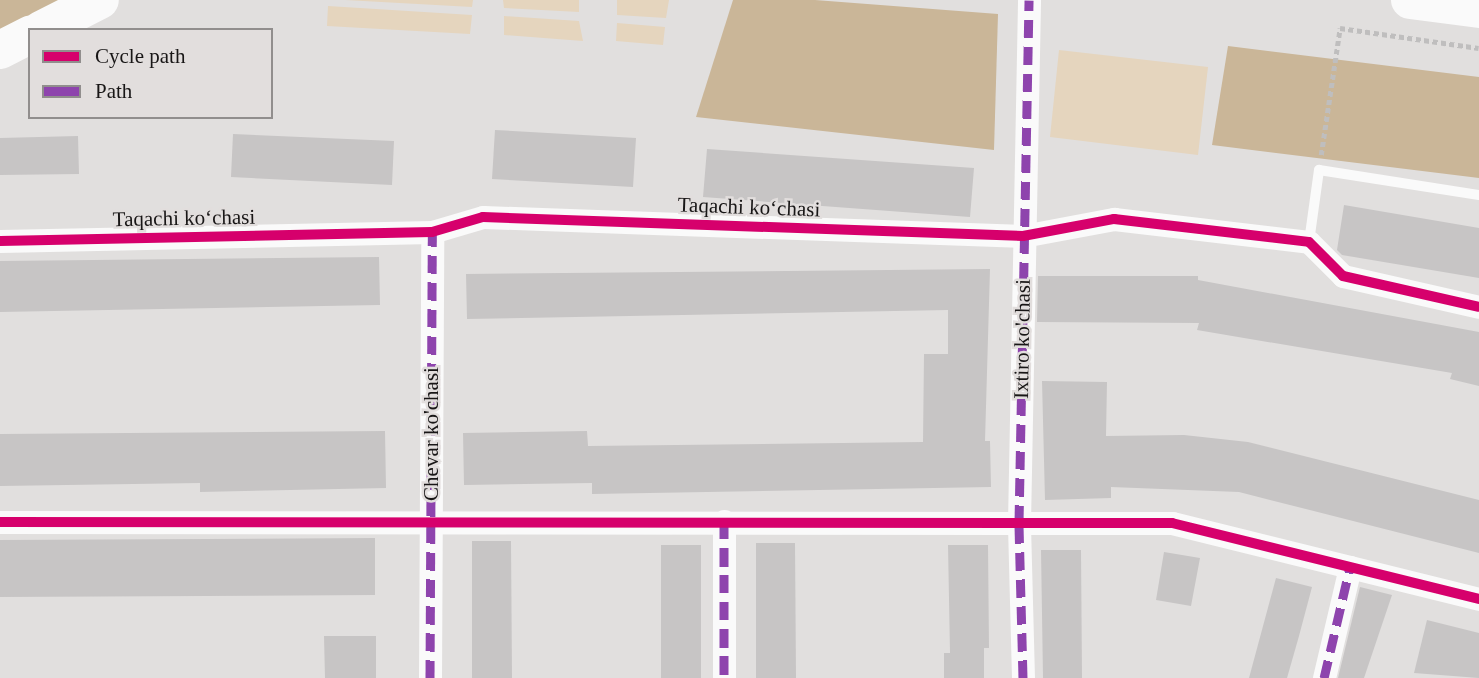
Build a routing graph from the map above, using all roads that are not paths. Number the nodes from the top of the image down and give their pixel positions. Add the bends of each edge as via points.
1 (100, 0) edge
2 (1029, 0) edge
3 (1410, 0) edge
4 (1479, 9) edge
5 (45, 28) edge
6 (28, 37) edge
7 (0, 50) edge
8 (1479, 195) edge
9 (432, 232) junction
10 (1023, 236) junction
11 (0, 240) edge
12 (1309, 242) junction
13 (1479, 307) edge
14 (724, 521) junction
15 (0, 522) edge
16 (431, 522) junction
17 (1019, 523) junction
18 (1350, 567) junction
19 (1479, 599) edge
20 (430, 678) edge
21 (724, 678) edge
22 (1023, 678) edge
23 (1324, 678) edge

1 - 5 highway
2 - 10 street, Ixtiro ko'chasi
3 - 4 highway
6 - 7 highway
8 - 12 lane via 1319,170
9 - 10 street, Taqachi koʻchasi via 483,217
9 - 11 street, Taqachi koʻchasi
9 - 16 street, Chevar ko'chasi
10 - 12 street, Taqachi koʻchasi via 1114,219
10 - 17 street, Ixtiro ko'chasi
12 - 13 street via 1343,276
14 - 16 street
14 - 17 street
14 - 21 street
15 - 16 street
16 - 20 street, Chevar ko'chasi
17 - 18 street via 1172,523
17 - 22 street, Ixtiro ko'chasi
18 - 19 street
18 - 23 street

